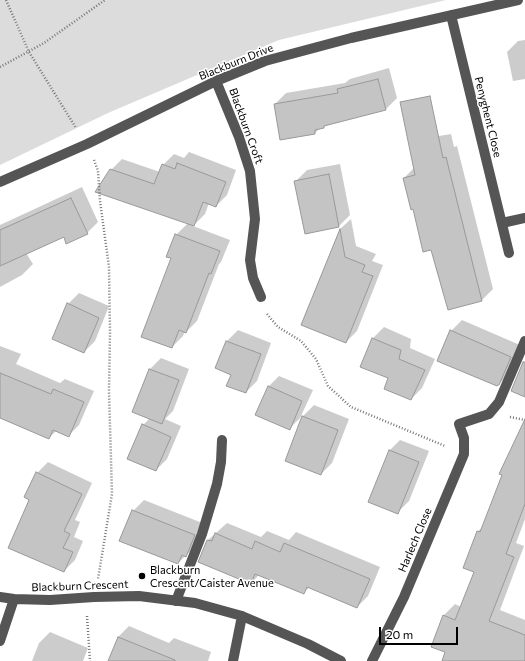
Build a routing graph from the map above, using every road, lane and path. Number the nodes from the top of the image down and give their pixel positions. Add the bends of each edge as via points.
1 (6, 0) edge
2 (105, 0) edge
3 (518, 0) edge
4 (451, 16) junction
5 (29, 52) junction
6 (0, 66) edge
7 (216, 81) junction
8 (86, 144) junction
9 (0, 182) edge
10 (525, 218) edge
11 (502, 224) junction
12 (509, 253) dead end
13 (261, 297) joint
14 (525, 341) edge
15 (222, 440) dead end
16 (464, 454) junction
17 (0, 597) edge
18 (94, 597) junction
19 (14, 599) junction
20 (176, 601) junction
21 (242, 616) junction
22 (0, 641) edge
23 (90, 661) edge
24 (233, 661) edge
25 (341, 661) edge
26 (372, 661) edge

1 - 5 path
2 - 5 path
3 - 4 street, Blackburn Drive
4 - 7 street, Blackburn Drive via 265,60
4 - 11 street, Penyghent Close
5 - 6 path
5 - 8 path
7 - 8 street, Blackburn Drive
7 - 13 street, Blackburn Croft via 250,171 255,219 250,260 252,278
8 - 9 street, Blackburn Drive
8 - 18 path via 98,171 109,267 112,494
10 - 11 street
11 - 12 street, Penyghent Close
13 - 16 path via 267,314 278,327 301,341 316,359 328,386 351,407
14 - 16 street, Harlech Close via 502,396 490,414 459,424 464,438
15 - 20 street via 218,484
16 - 26 street, Harlech Close via 404,597
17 - 19 street, Blackburn Crescent
18 - 19 street, Blackburn Crescent
18 - 20 street, Blackburn Crescent via 140,596
18 - 23 path via 86,615
19 - 22 street
20 - 21 street, Blackburn Crescent via 195,603
21 - 24 street
21 - 25 street, Blackburn Crescent

